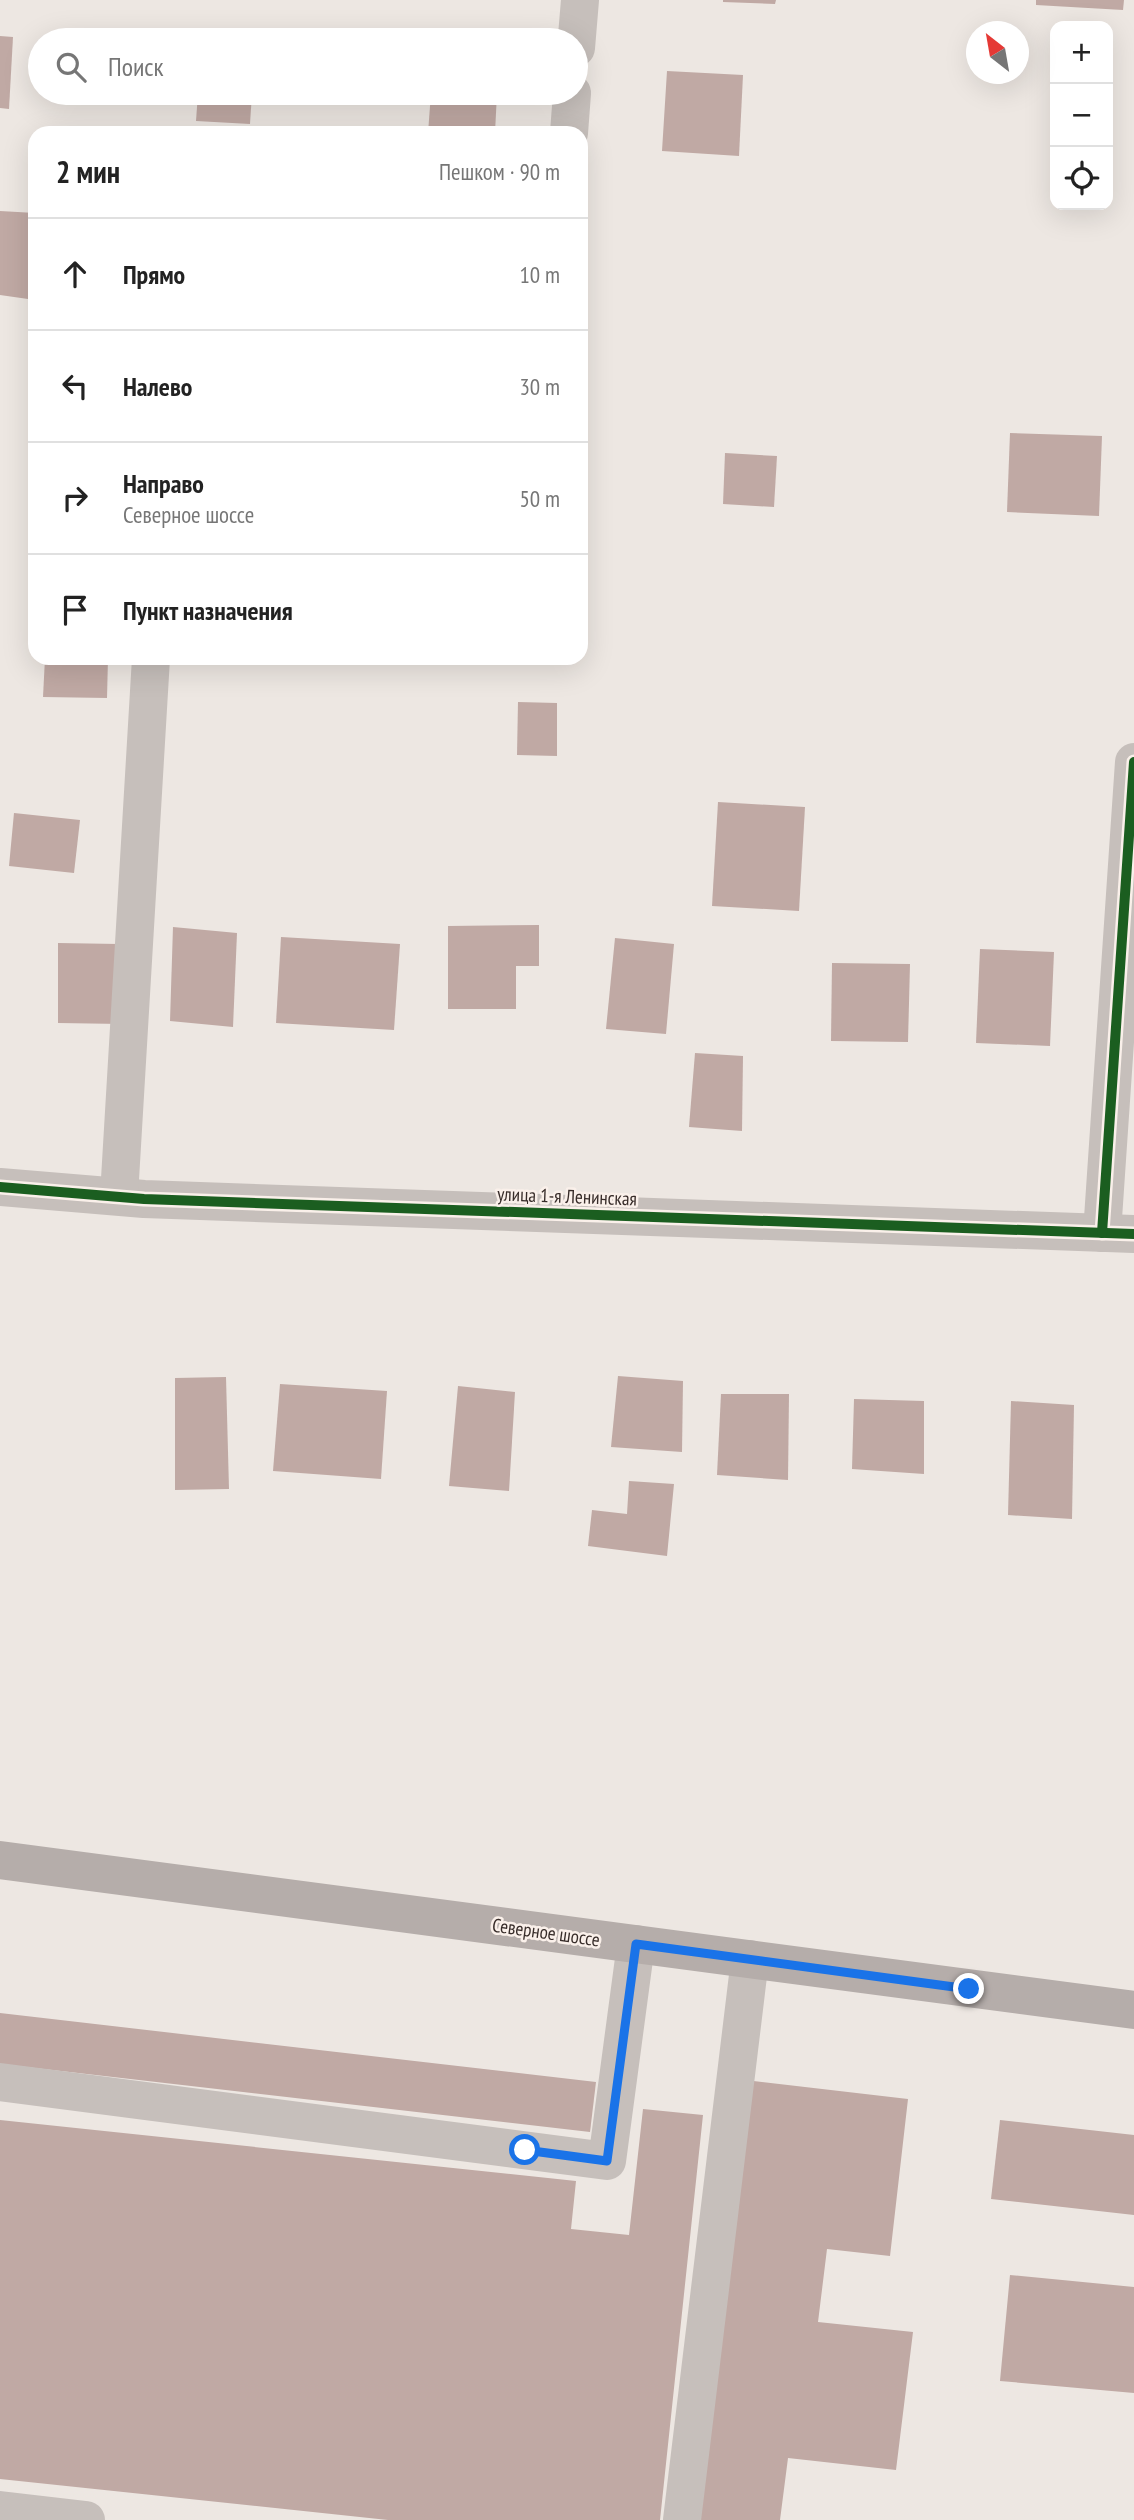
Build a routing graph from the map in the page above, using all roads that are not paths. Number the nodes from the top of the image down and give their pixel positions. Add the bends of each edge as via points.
1 (580, 0) edge
2 (578, 28) edge
3 (571, 105) edge
4 (570, 126) edge
5 (151, 665) edge
6 (1134, 762) edge
7 (0, 1187) edge
8 (119, 1196) junction
9 (1118, 1233) edge
10 (0, 1860) edge
11 (636, 1944) junction
12 (750, 1959) junction
13 (1134, 2010) edge
14 (0, 2082) edge
15 (0, 2510) edge
16 (86, 2520) edge
17 (682, 2520) edge

1 - 2 street
3 - 4 street
5 - 8 street
6 - 9 street
7 - 8 street, улица 1-я Ленинская
8 - 9 street, улица 1-я Ленинская
10 - 11 main road, Северное шоссе
11 - 12 main road, Северное шоссе
11 - 14 street via 607,2161
12 - 13 main road, Северное шоссе
12 - 17 street
15 - 16 street

